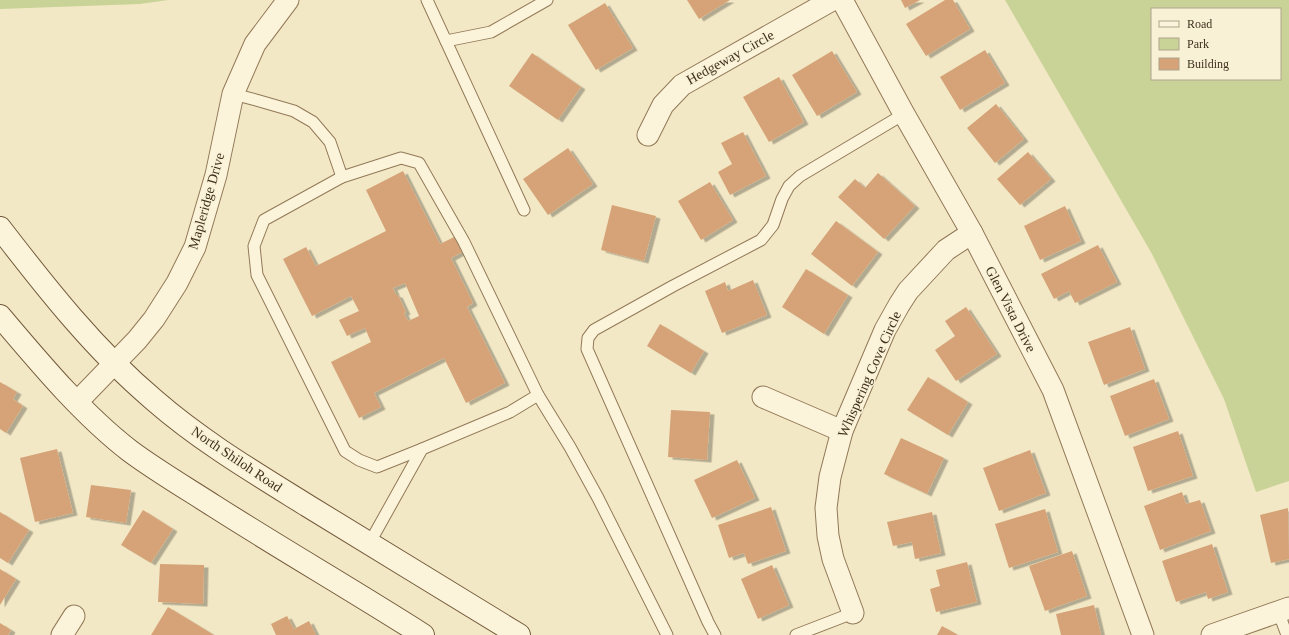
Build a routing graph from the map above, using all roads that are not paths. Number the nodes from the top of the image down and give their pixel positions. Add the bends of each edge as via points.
1 (288, 0) edge
2 (427, 0) edge
3 (547, 0) edge
4 (832, 0) edge
5 (842, 0) edge
6 (446, 41) junction
7 (233, 94) junction
8 (904, 114) junction
9 (648, 135) dead end
10 (342, 177) junction
11 (524, 210) dead end
12 (0, 228) edge
13 (972, 232) junction
14 (0, 316) edge
15 (114, 364) junction
16 (538, 395) junction
17 (763, 398) dead end
18 (77, 402) junction
19 (842, 431) junction
20 (422, 449) junction
21 (369, 544) junction
22 (1283, 609) edge
23 (853, 613) joint
24 (74, 616) dead end
25 (62, 635) edge
26 (422, 635) edge
27 (519, 635) edge
28 (667, 635) edge
29 (715, 635) edge
30 (796, 635) edge
31 (1143, 635) edge
32 (1212, 635) edge
33 (1287, 635) edge

1 - 7 street, Mapleridge Drive via 255,44
2 - 6 lane
3 - 6 lane via 491,32
4 - 9 street, Hedgeway Circle via 682,84 663,105
5 - 8 street, Glen Vista Drive
6 - 11 lane
7 - 10 lane via 294,111 313,122 330,142
7 - 15 street, Mapleridge Drive via 216,175 195,247 177,283 154,319
8 - 13 street, Glen Vista Drive
8 - 29 lane via 800,176 789,186 772,225 762,240 594,330 588,338 587,349
10 - 16 lane via 401,158 419,163 464,242
10 - 20 lane via 264,220 254,246 258,275 345,451 377,467
12 - 15 main road, North Shiloh Road via 65,311
13 - 19 street, Whispering Cove Circle via 946,250 908,291 885,330
13 - 31 street, Glen Vista Drive via 1053,390
14 - 18 main road
15 - 18 street, Mapleridge Drive
15 - 21 main road, North Shiloh Road via 173,416 236,461
16 - 20 lane via 510,412
16 - 28 lane via 598,498
17 - 19 street
18 - 26 main road via 130,450 170,478
19 - 23 street, Whispering Cove Circle via 830,477 826,508 833,559
20 - 21 lane
21 - 27 main road, North Shiloh Road
22 - 32 street
22 - 33 lane
23 - 30 lane
24 - 25 street

